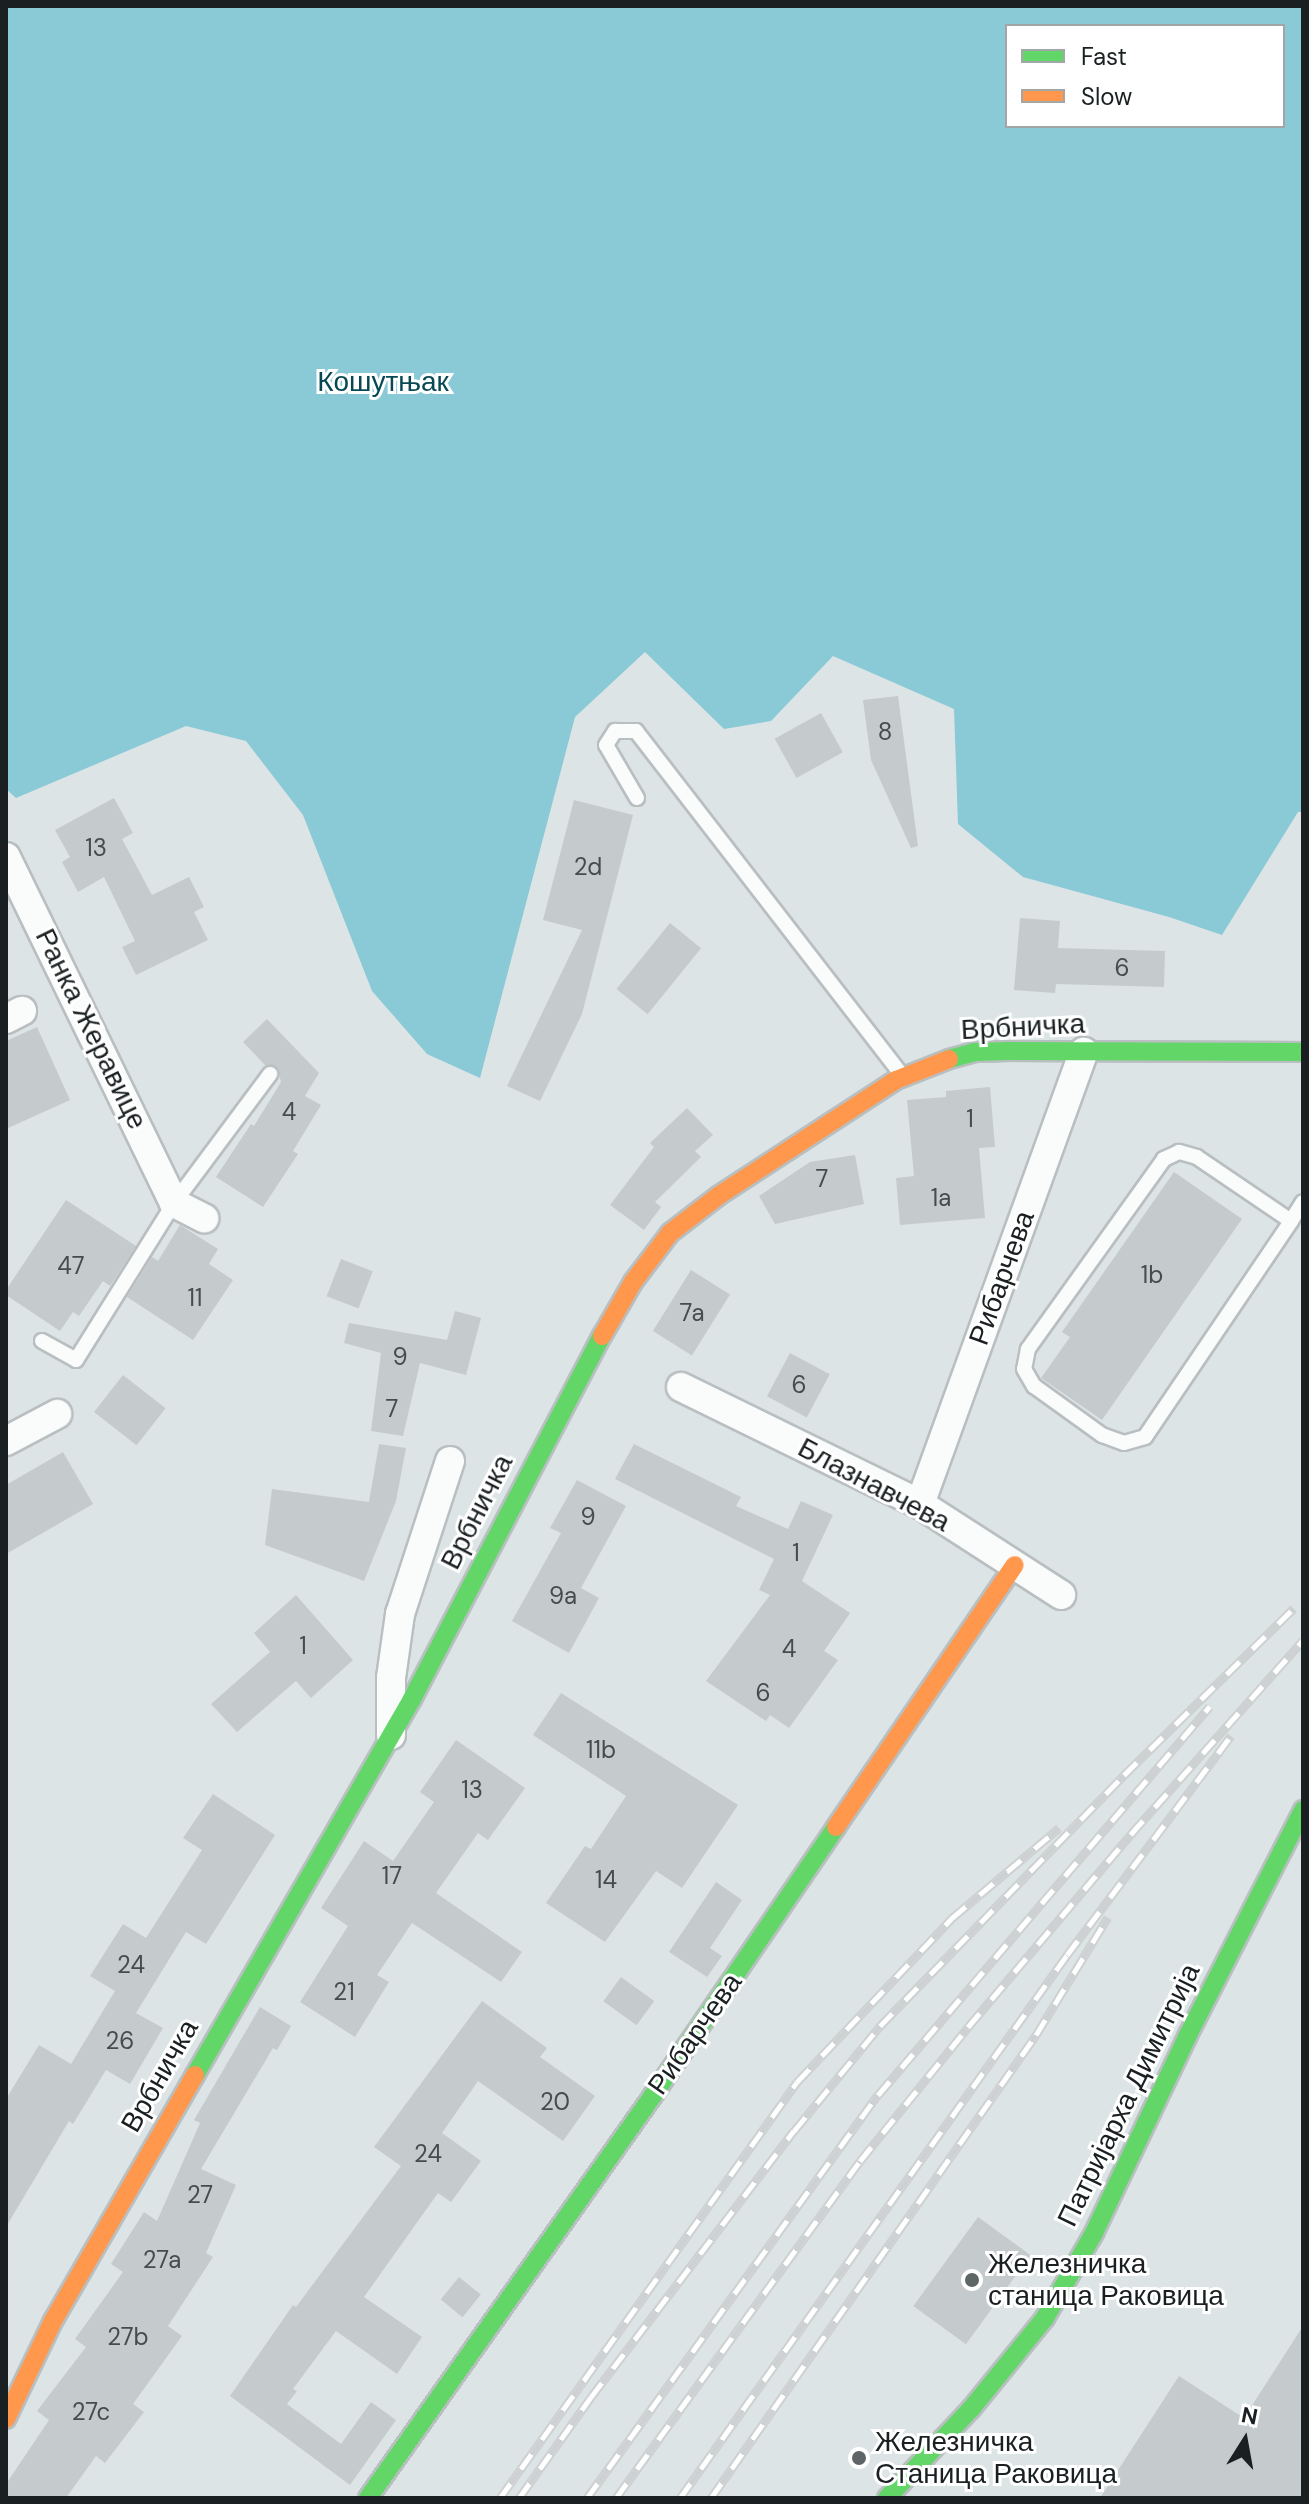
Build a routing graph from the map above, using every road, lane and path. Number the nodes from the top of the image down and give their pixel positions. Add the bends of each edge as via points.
1 (637, 798) dead end
2 (6, 857) edge
3 (1084, 1052) junction
4 (1303, 1052) edge
5 (270, 1074) dead end
6 (903, 1077) junction
7 (1303, 1202) edge
8 (174, 1203) junction
9 (204, 1218) dead end
10 (1291, 1221) junction
11 (42, 1341) dead end
12 (681, 1387) dead end
13 (57, 1414) dead end
14 (6, 1441) edge
15 (450, 1461) dead end
16 (920, 1504) junction
17 (1015, 1565) junction
18 (1061, 1595) dead end
19 (391, 1735) junction
20 (1303, 1810) edge
21 (6, 2419) edge
22 (368, 2498) edge
23 (887, 2498) edge

1 - 6 lane via 606,745 615,731 636,731
2 - 8 street, Ранка Жеравице
3 - 4 street, Врбничка
3 - 6 street, Врбничка via 976,1052
3 - 16 street, Рибарчева
5 - 8 lane
6 - 19 street, Врбничка via 718,1196 654,1252 576,1381
7 - 10 lane
8 - 9 street
8 - 11 lane via 76,1360
10 - 10 lane via 1197,1157 1179,1152 1164,1159 1028,1349 1024,1369 1034,1386 1102,1435 1124,1443 1145,1437
12 - 16 street, Блазнавчева
13 - 14 street
15 - 19 street via 400,1614 391,1678
16 - 17 street, Блазнавчева
17 - 18 street, Блазнавчева
17 - 22 street, Рибарчева via 627,2133
19 - 21 street, Врбничка via 61,2307
20 - 23 street, Патријарха Димитрија via 1094,2233 1045,2318 971,2409

